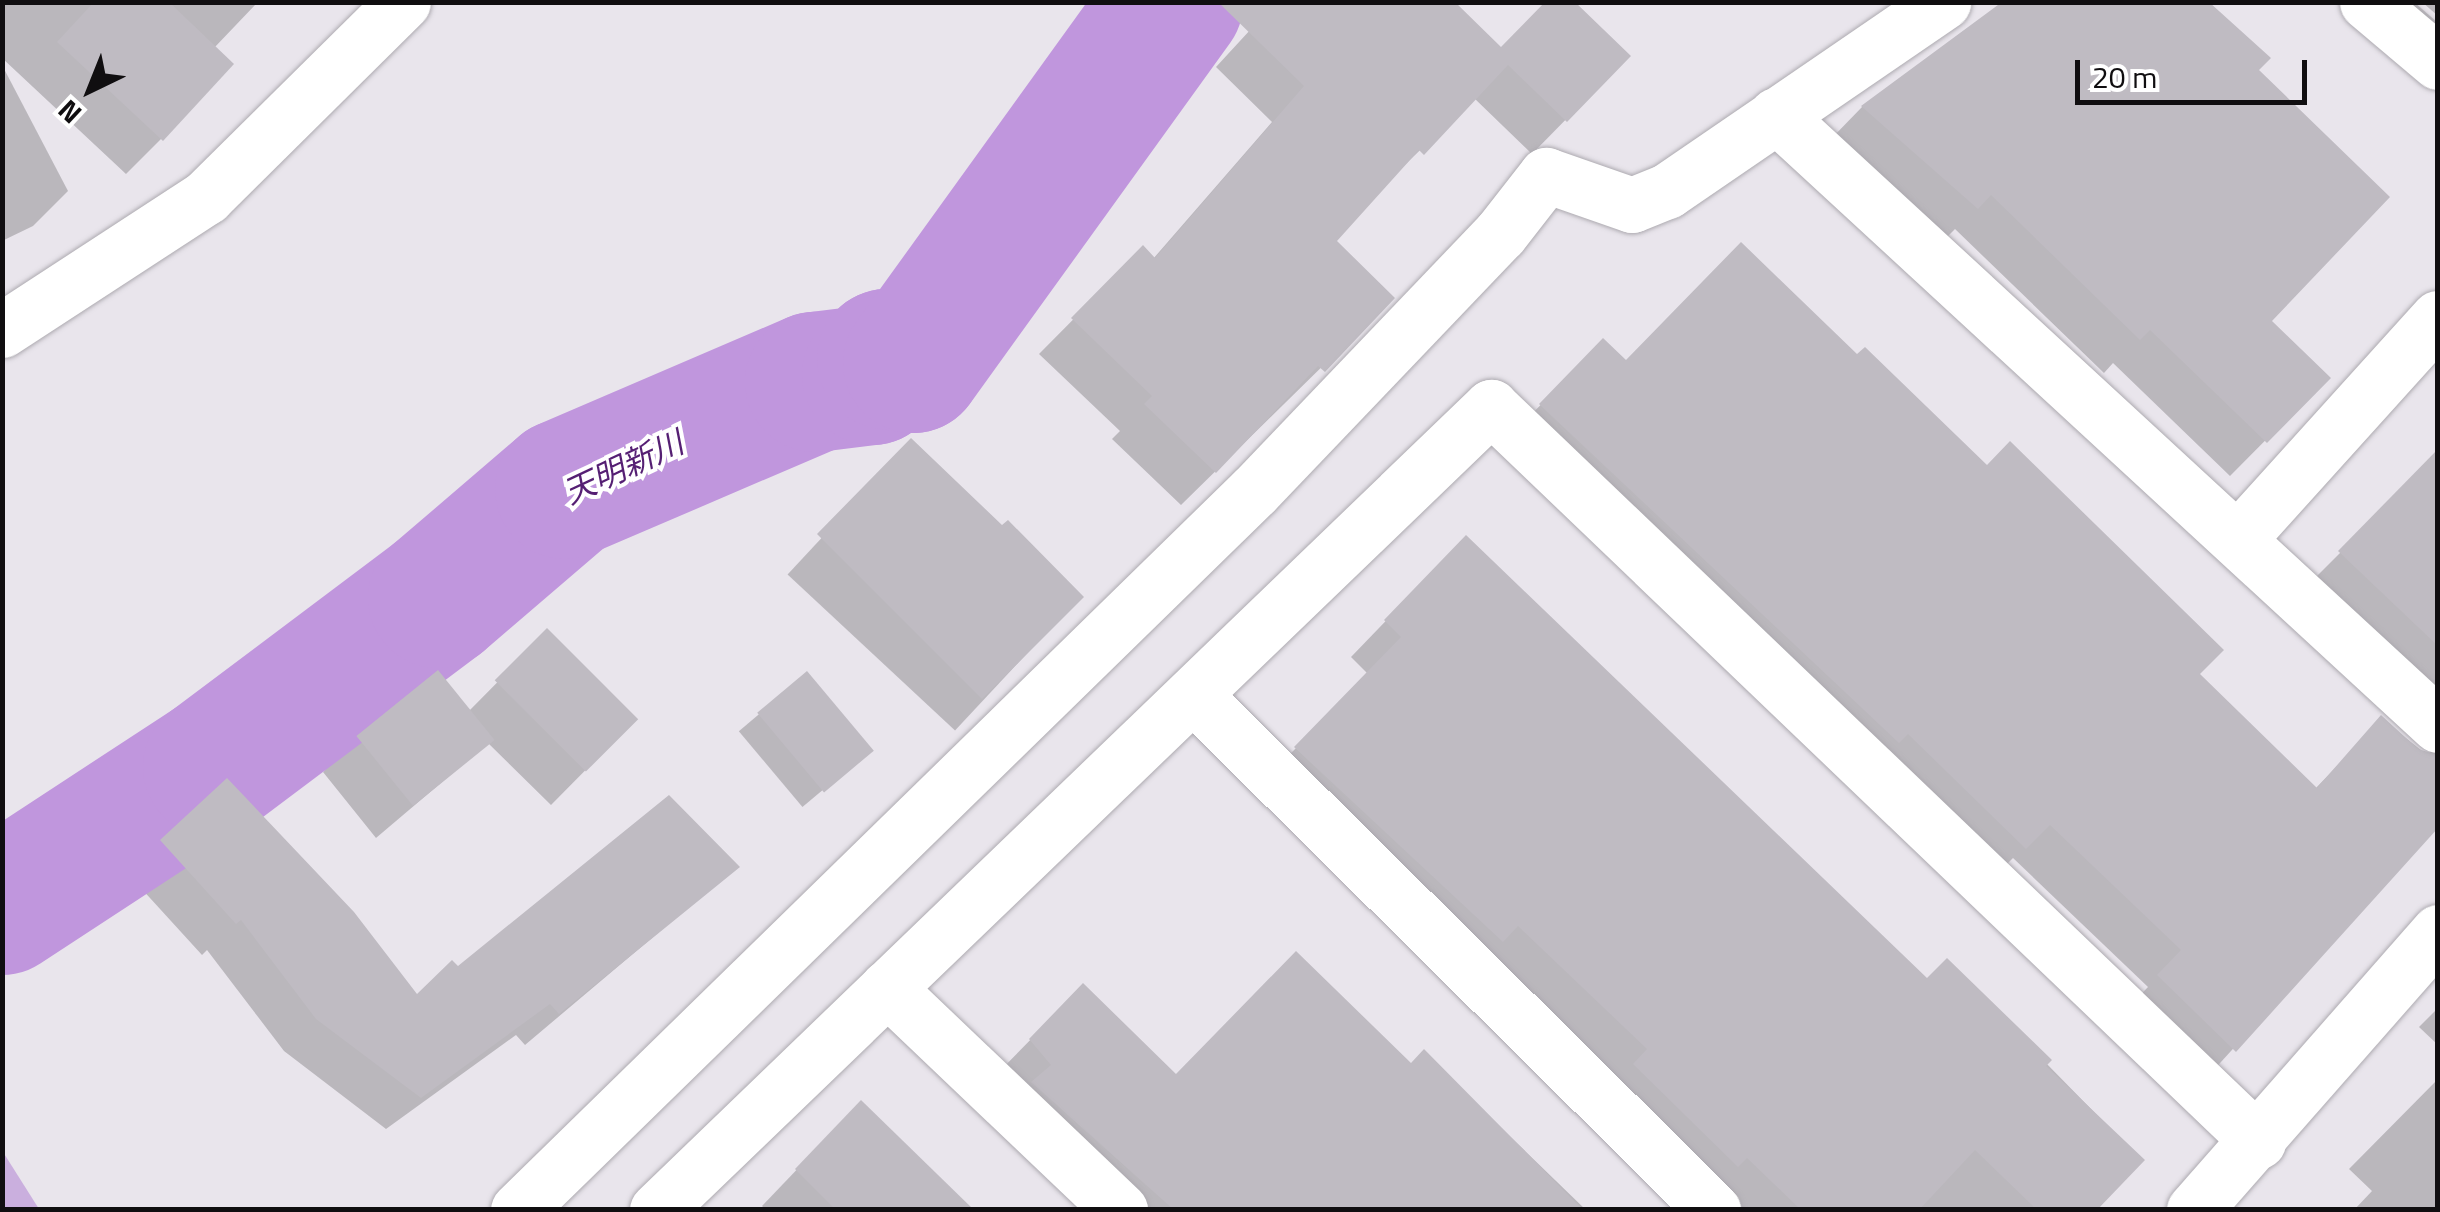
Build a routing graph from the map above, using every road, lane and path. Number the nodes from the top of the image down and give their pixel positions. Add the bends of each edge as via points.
1 (403, 2) edge
2 (1943, 2) edge
3 (2366, 2) edge
4 (2438, 62) edge
5 (1776, 115) junction
6 (2438, 318) edge
7 (2, 330) edge
8 (2238, 539) junction
9 (1192, 695) junction
10 (2438, 725) edge
11 (2438, 932) edge
12 (887, 988) junction
13 (2258, 1142) junction
14 (518, 1210) edge
15 (657, 1210) edge
16 (1120, 1210) edge
17 (1713, 1210) edge
18 (2194, 1210) edge

1 - 7 street via 206,197
2 - 5 street
3 - 4 street
5 - 8 street
5 - 14 street via 1668,191 1632,205 1546,175 1500,234 1255,490
6 - 8 street
8 - 10 street
9 - 12 street
9 - 13 street via 1491,407
9 - 17 street
11 - 13 street
12 - 15 street
12 - 16 street
13 - 18 street

